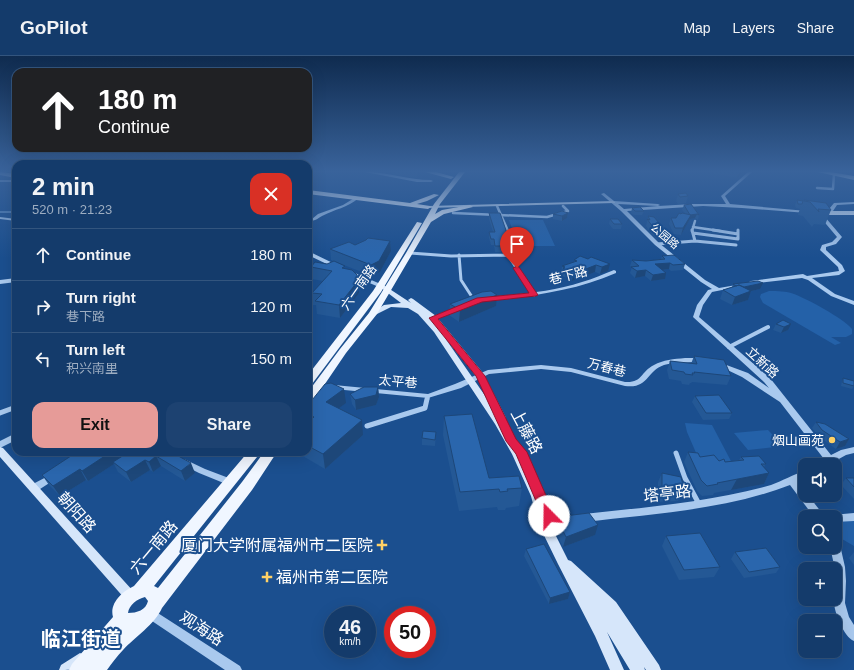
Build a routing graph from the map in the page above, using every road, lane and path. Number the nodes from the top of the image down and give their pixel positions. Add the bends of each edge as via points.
1 (353, 201) edge
2 (378, 201) edge
3 (424, 201) edge
4 (435, 201) edge
5 (442, 201) edge
6 (726, 201) edge
7 (613, 202) junction
8 (854, 203) edge
9 (404, 204) junction
10 (497, 206) junction
11 (563, 206) dead end
12 (670, 206) junction
13 (729, 206) junction
14 (431, 207) junction
15 (470, 207) junction
16 (622, 210) junction
17 (812, 212) joint
18 (824, 212) junction
19 (854, 212) edge
20 (453, 213) dead end
21 (502, 215) junction
22 (0, 218) edge
23 (12, 220) edge
24 (312, 220) edge
25 (427, 221) junction
26 (695, 221) dead end
27 (693, 226) junction
28 (738, 230) dead end
29 (693, 233) junction
30 (738, 234) junction
31 (695, 241) junction
32 (657, 244) junction
33 (736, 245) dead end
34 (410, 253) junction
35 (312, 255) edge
36 (459, 255) junction
37 (508, 255) junction
38 (614, 272) dead end
39 (803, 277) junction
40 (12, 280) edge
41 (0, 282) edge
42 (385, 286) junction
43 (717, 288) junction
44 (534, 295) junction
45 (475, 302) junction
46 (854, 303) edge
47 (412, 307) junction
48 (373, 314) junction
49 (433, 318) junction
50 (768, 327) dead end
51 (729, 347) junction
52 (476, 378) junction
53 (312, 380) edge
54 (428, 396) junction
55 (782, 400) junction
56 (12, 408) edge
57 (0, 413) edge
58 (367, 426) dead end
59 (12, 440) edge
60 (0, 450) edge
61 (854, 450) edge
62 (676, 453) dead end
63 (173, 456) edge
64 (252, 456) edge
65 (268, 456) edge
66 (828, 458) edge
67 (834, 458) edge
68 (62, 471) edge
69 (798, 478) edge
70 (231, 482) junction
71 (792, 482) junction
72 (34, 488) junction
73 (699, 505) junction
74 (814, 510) edge
75 (854, 517) edge
76 (842, 518) edge
77 (572, 520) edge
78 (556, 522) edge
79 (544, 523) junction
80 (837, 554) edge
81 (562, 560) junction
82 (135, 594) junction
83 (150, 611) junction
84 (122, 619) junction
85 (854, 635) edge
86 (101, 661) edge
87 (66, 670) edge
88 (78, 670) edge
89 (236, 670) edge
90 (617, 670) edge
91 (638, 670) edge
92 (654, 670) edge

1 - 24 street
2 - 9 main road
3 - 9 main road
4 - 14 main road
5 - 15 main road
6 - 13 street
7 - 10 main road
7 - 12 street
7 - 16 street, 公园路
8 - 18 street via 836,204 831,210
9 - 14 main road
10 - 15 main road
10 - 21 street
11 - 21 street via 568,211 548,217
12 - 13 street
12 - 16 street
13 - 17 street
14 - 15 main road
14 - 25 main road, 六一南路
14 - 42 main road, 六一南路
15 - 25 main road via 442,212
16 - 32 street, 公园路
17 - 18 main road
18 - 19 main road
18 - 39 street via 822,217 840,237 834,243 824,246 823,250 842,271
20 - 21 street
21 - 37 street via 514,250
22 - 23 street
25 - 34 main road, 六一南路
26 - 27 street
27 - 29 street
27 - 30 street
28 - 30 street
29 - 30 street via 738,239
29 - 31 street
31 - 32 street
31 - 33 street
32 - 43 street, 公园路 via 703,281
34 - 36 street
34 - 42 main road, 六一南路
35 - 42 street
36 - 37 street
36 - 45 street via 461,280
37 - 44 street
38 - 44 street, 巷下路 via 589,283
39 - 43 street
39 - 46 street via 833,295
40 - 41 street
42 - 47 main road
42 - 48 main road, 六一南路
42 - 49 main road via 421,306
42 - 53 main road, 六一南路
43 - 51 street, 立新路 via 706,296 696,318
44 - 45 street, 巷下路
45 - 49 street, 巷下路
47 - 48 main road via 390,305
47 - 52 main road via 426,318
48 - 53 main road, 六一南路 via 343,351
49 - 52 main road
50 - 51 street
51 - 55 street, 立新路 via 762,376
52 - 54 street, 太平巷
52 - 55 street, 万春巷 via 492,371 548,367 636,385 657,365 699,360 717,364 754,380
52 - 79 main road via 517,453 536,496
53 - 54 street, 太平巷 via 352,389
54 - 58 street via 425,408
55 - 66 street, 立新路
56 - 57 street
59 - 60 street
60 - 72 main road, 朝阳路
61 - 67 street
62 - 73 street
63 - 70 street via 198,470
64 - 70 main road, 六一南路
65 - 83 main road
68 - 72 street
69 - 71 street, 塔亭路
70 - 82 main road, 六一南路
71 - 73 street, 塔亭路
71 - 74 street
72 - 82 main road, 朝阳路
73 - 77 street, 塔亭路
75 - 76 street
78 - 79 street
79 - 81 main road
80 - 85 street via 840,571 839,603 844,620
81 - 90 main road via 600,631
81 - 91 main road via 611,626
81 - 92 main road via 611,606
82 - 83 main road via 146,590 154,594
82 - 84 main road, 六一南路 via 121,606
83 - 84 main road via 133,622
83 - 86 main road
83 - 89 street, 观海路
84 - 86 main road
86 - 87 main road
86 - 88 main road

